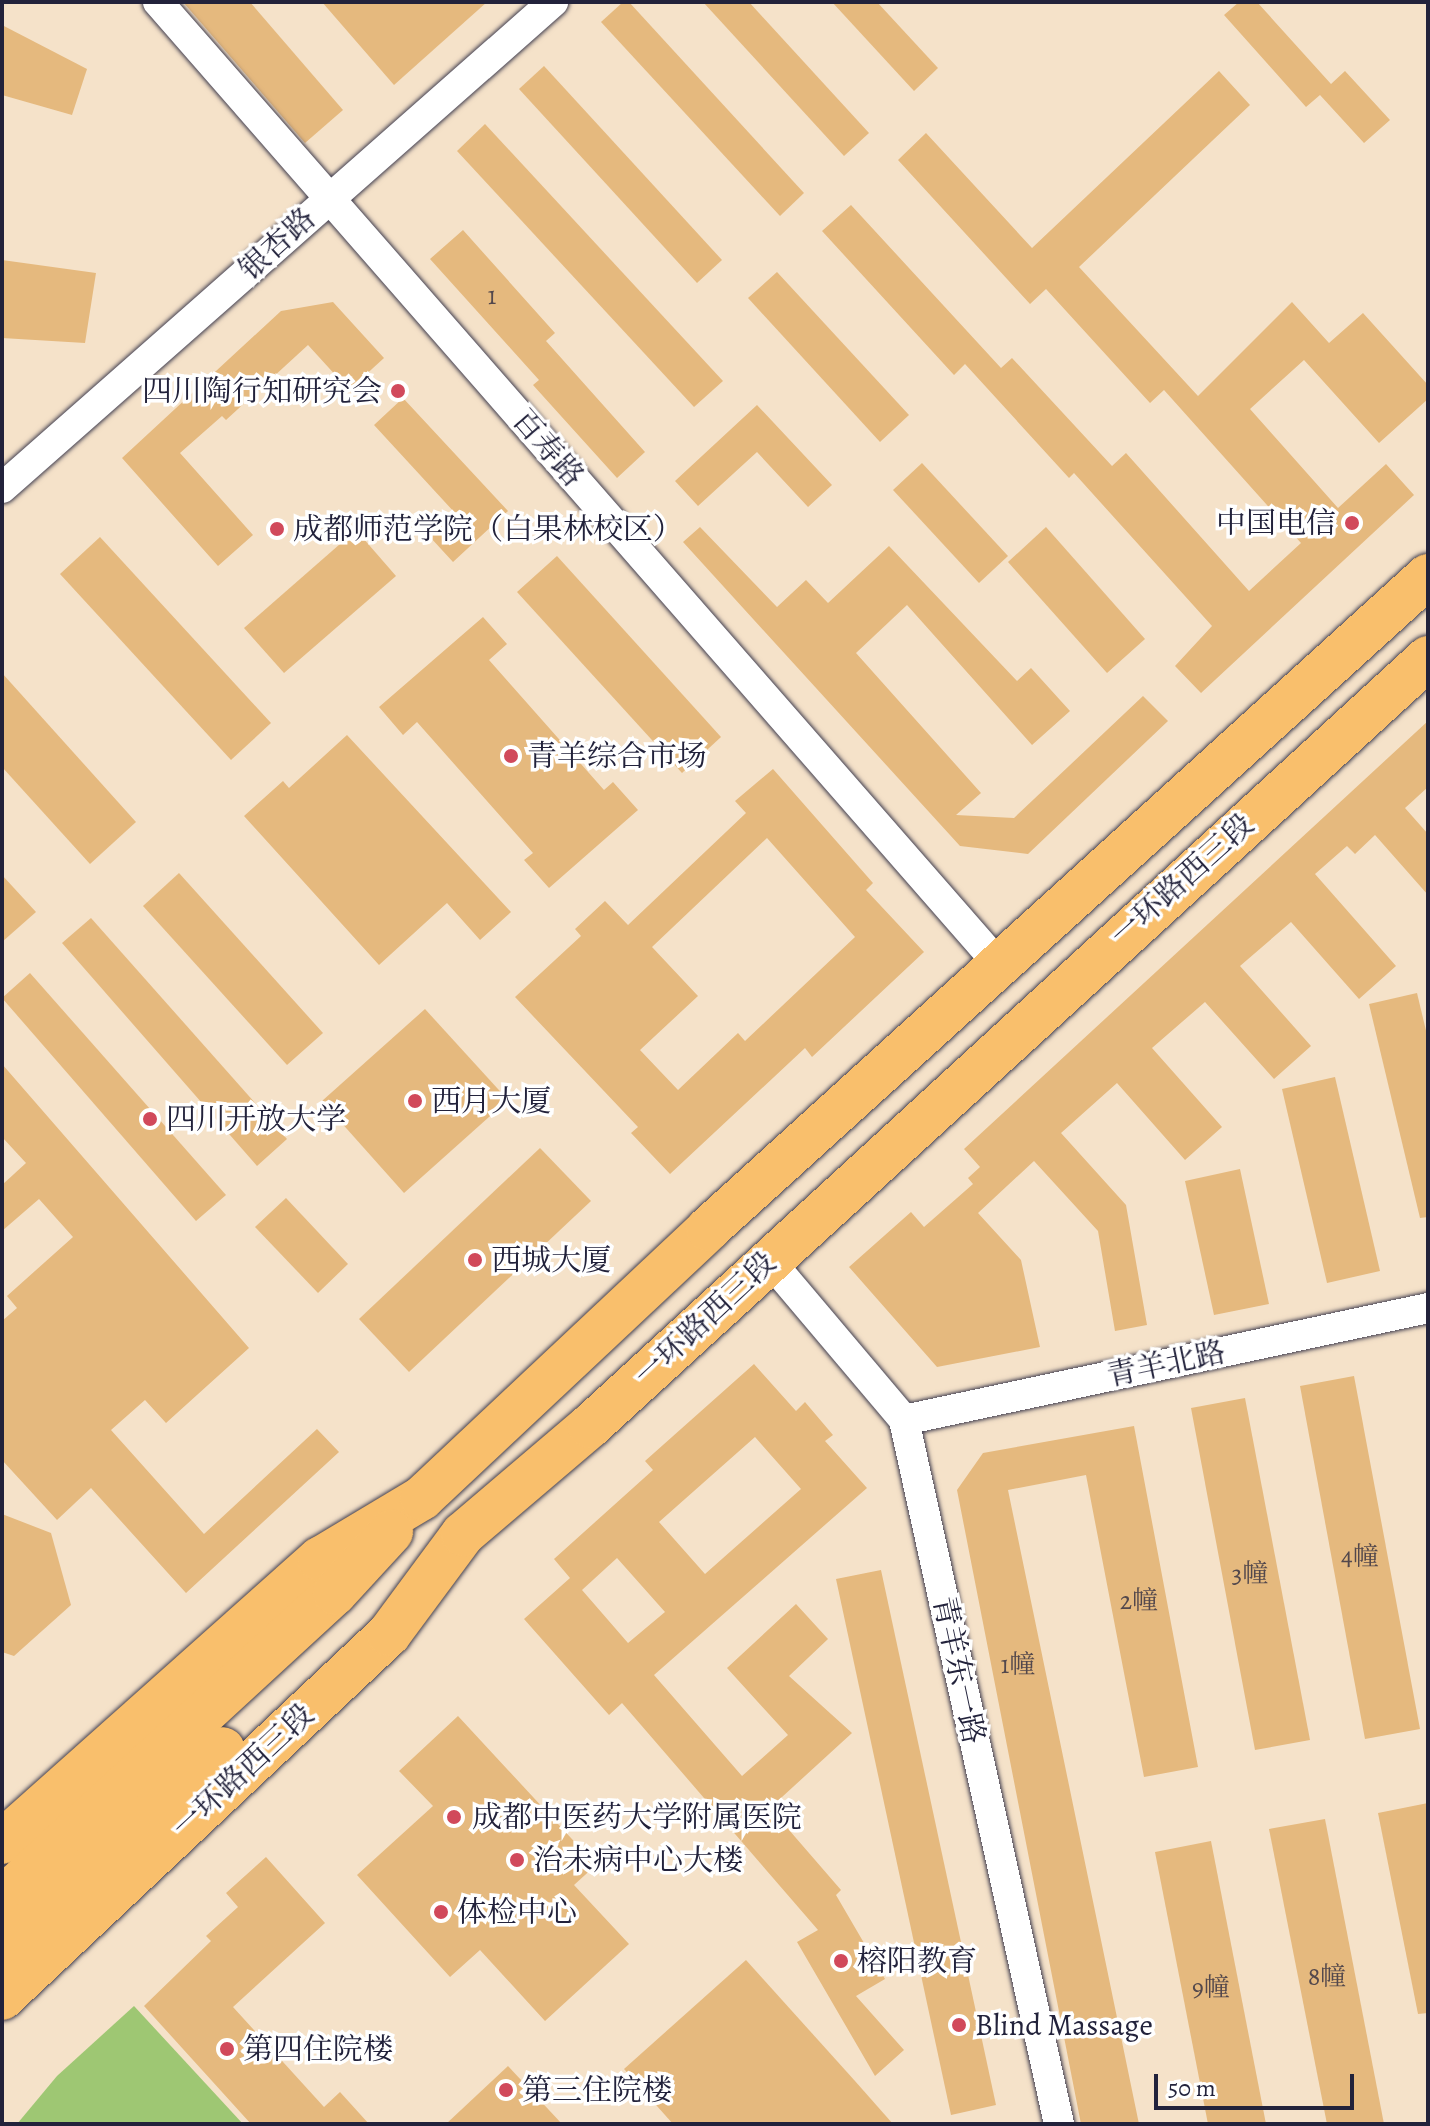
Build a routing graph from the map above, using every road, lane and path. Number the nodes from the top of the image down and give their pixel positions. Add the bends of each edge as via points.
1 (158, 2) edge
2 (553, 2) edge
3 (329, 198) junction
4 (2, 488) edge
5 (1428, 576) edge
6 (1428, 658) edge
7 (1001, 967) junction
8 (769, 1260) junction
9 (1428, 1308) edge
10 (904, 1420) junction
11 (422, 1498) junction
12 (463, 1534) junction
13 (2, 1842) edge
14 (2, 1899) edge
15 (2, 1948) edge
16 (2, 1998) edge
17 (1059, 2124) edge

1 - 3 street, 百寿路
2 - 3 street, 银杏路
3 - 4 street, 银杏路
3 - 7 street, 百寿路
5 - 7 main road, 一环路西三段
6 - 8 main road, 一环路西三段
7 - 11 main road, 一环路西三段 via 708,1229
8 - 10 street, 青羊东一路
8 - 12 main road, 一环路西三段
9 - 10 street, 青羊北路
10 - 17 street, 青羊东一路
11 - 13 main road, 一环路西三段 via 320,1559
11 - 14 main road via 335,1593
12 - 15 main road
12 - 16 main road, 一环路西三段 via 389,1634

